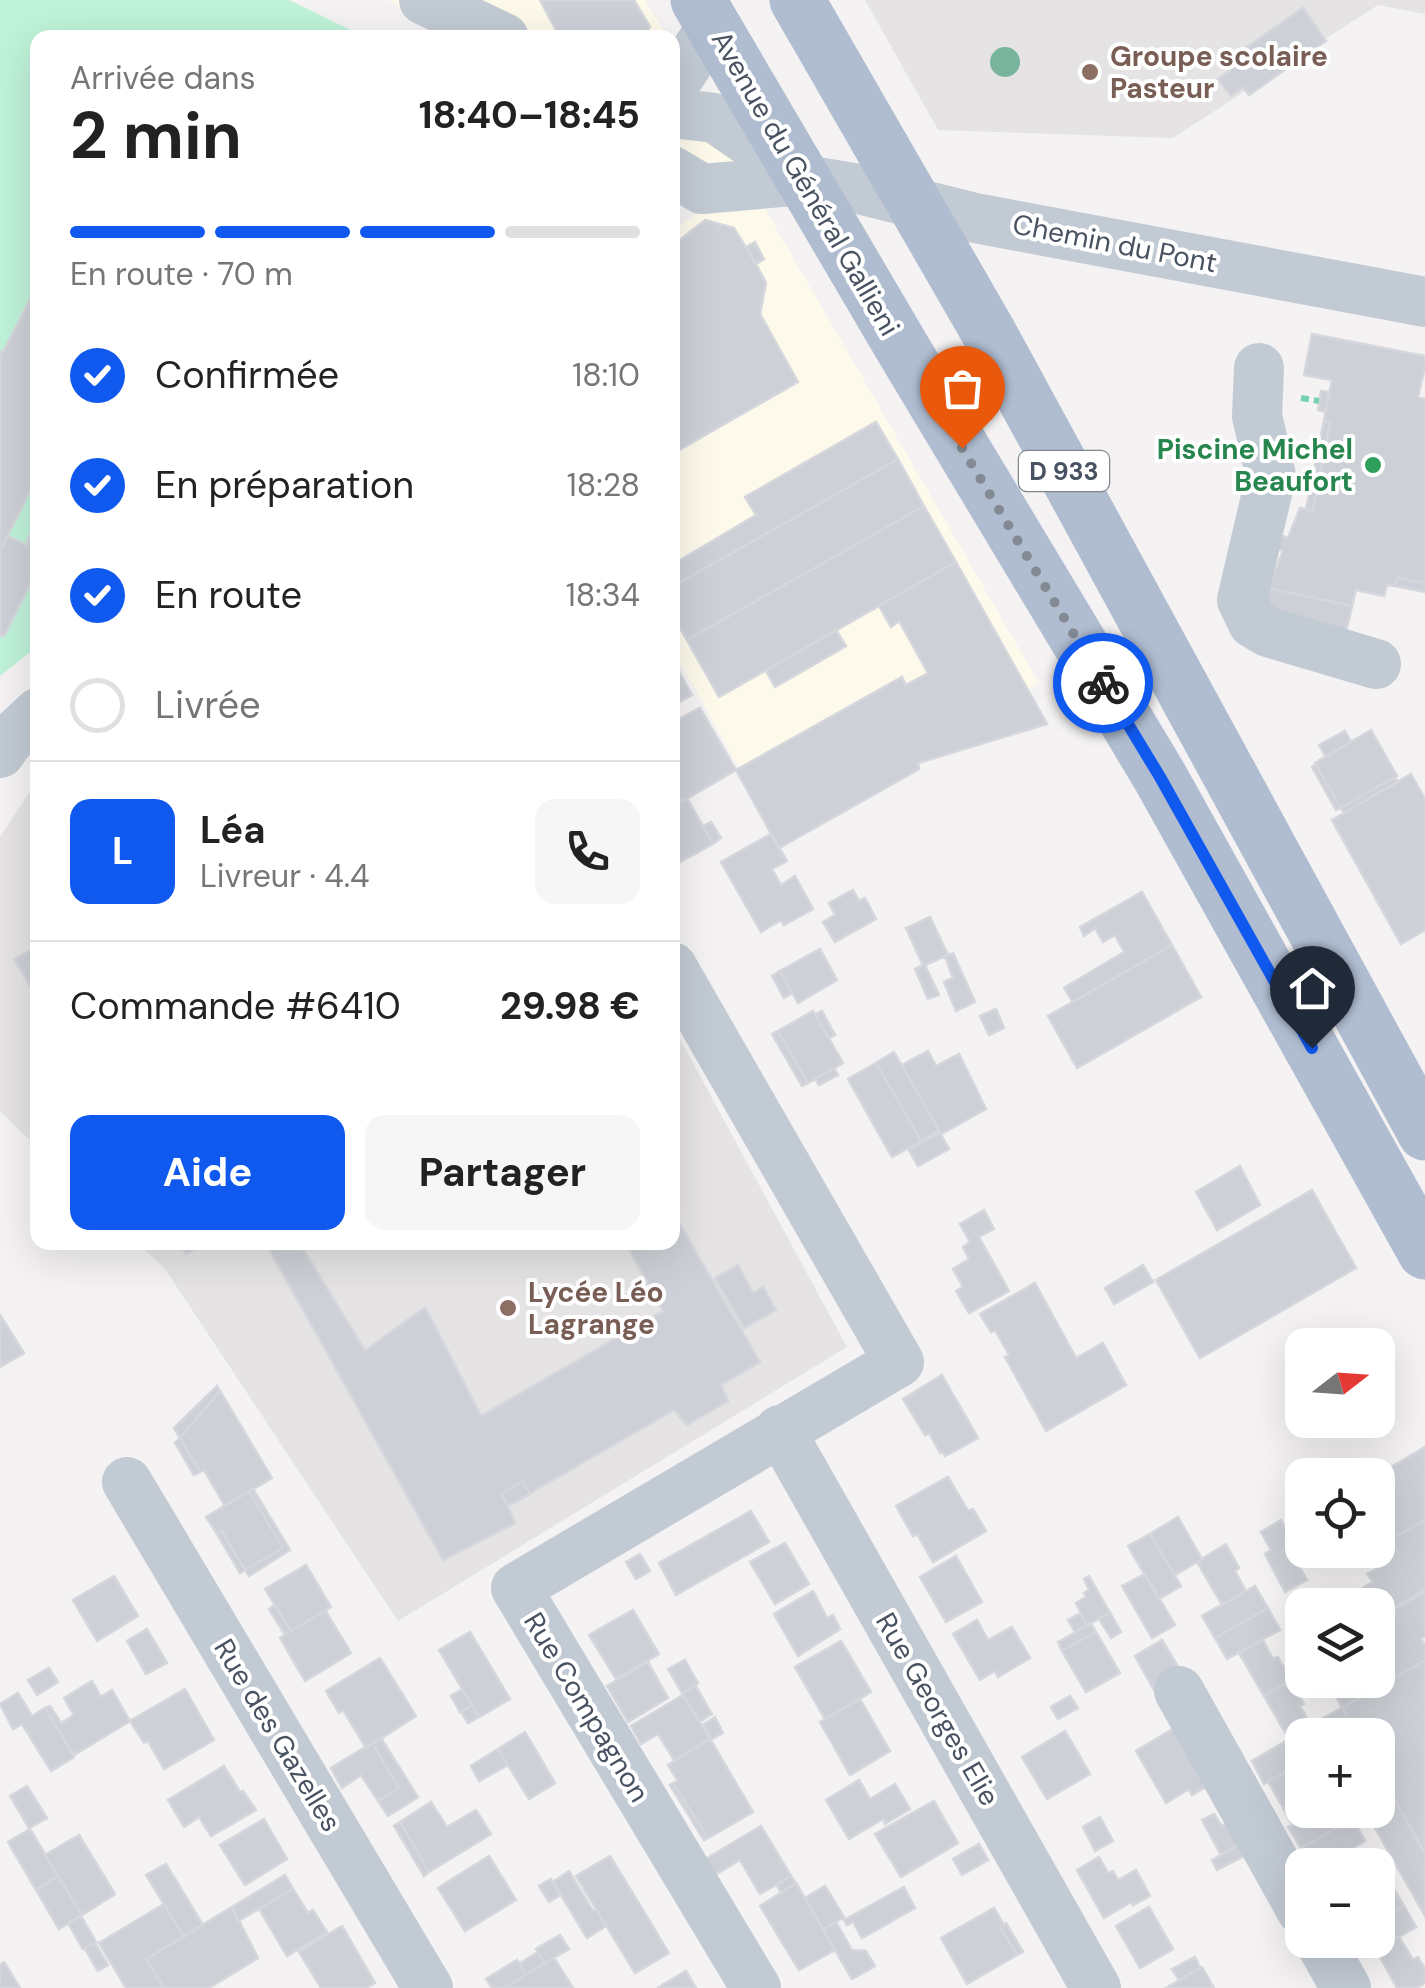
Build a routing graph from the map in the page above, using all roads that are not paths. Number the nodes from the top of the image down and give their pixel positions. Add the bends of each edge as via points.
1 (424, 0) edge
2 (797, 0) edge
3 (706, 13) edge
4 (487, 30) edge
5 (680, 75) edge
6 (680, 105) edge
7 (680, 161) edge
8 (806, 180) junction
9 (682, 190) edge
10 (913, 202) junction
11 (1425, 302) edge
12 (1259, 368) dead end
13 (1376, 664) dead end
14 (30, 720) edge
15 (0, 754) edge
16 (680, 981) edge
17 (1425, 1132) edge
18 (1425, 1252) edge
19 (780, 1430) junction
20 (127, 1482) dead end
21 (1179, 1692) dead end
22 (1285, 1881) edge
23 (1329, 1958) edge
24 (428, 1988) edge
25 (756, 1988) edge
26 (1096, 1988) edge
27 (1346, 1988) edge

1 - 4 street
2 - 10 main road, D 933
3 - 5 street
3 - 8 main road, Avenue du Général Gallieni / D 933
6 - 8 street via 715,118
7 - 9 street
8 - 9 street
8 - 10 street, Chemin du Pont
8 - 18 main road, Avenue du Général Gallieni / D 933 via 1160,777
10 - 11 street, Chemin du Pont
10 - 17 main road, D 933
12 - 13 street via 1257,416 1271,476 1242,600 1253,624 1268,632
14 - 15 street
16 - 19 street via 899,1362
19 - 25 street, Rue Compagnon via 516,1588
19 - 26 street, Rue Georges Elie
20 - 24 street, Rue des Gazelles
21 - 22 street
23 - 27 street

